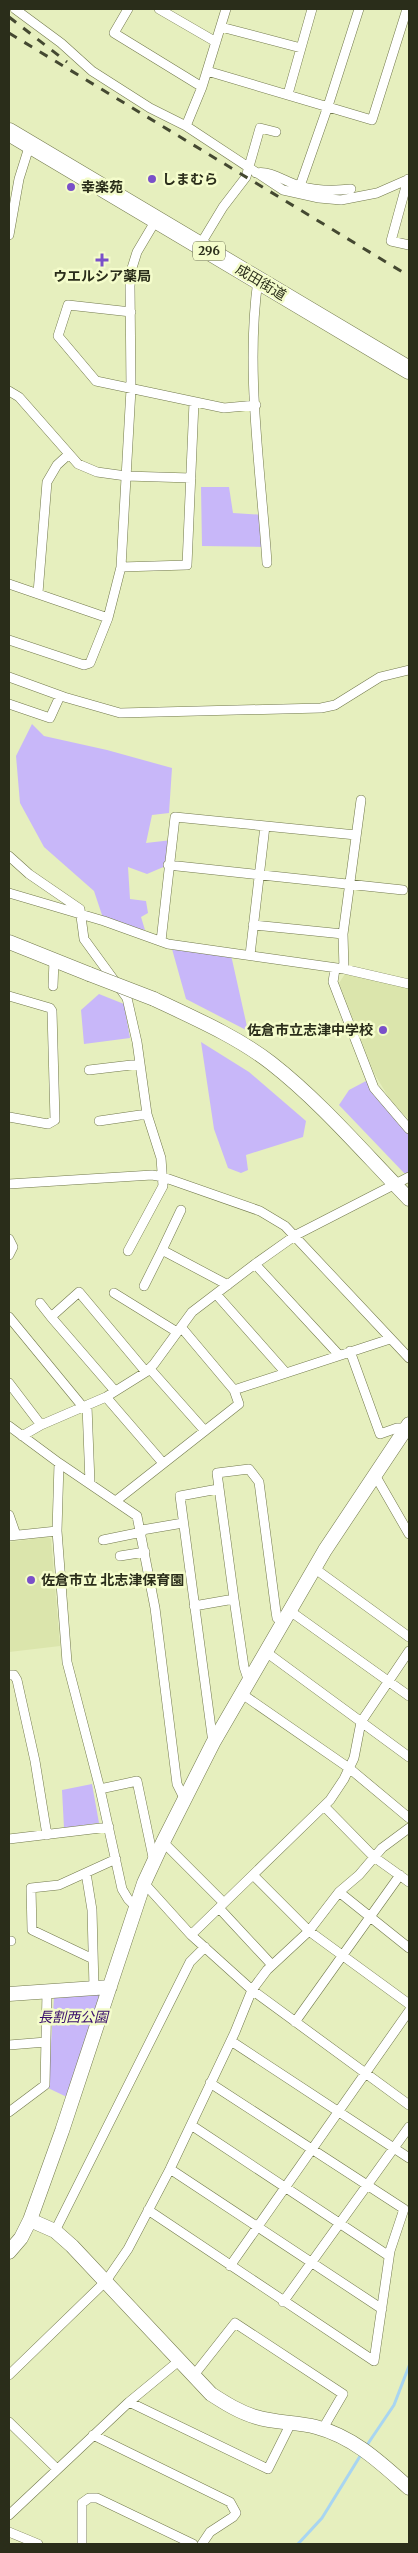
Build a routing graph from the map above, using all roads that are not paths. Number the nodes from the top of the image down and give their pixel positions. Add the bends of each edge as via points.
1 (15, 9) edge
2 (128, 9) edge
3 (159, 9) edge
4 (226, 9) edge
5 (312, 9) edge
6 (359, 9) edge
7 (408, 9) edge
8 (221, 27) junction
9 (216, 42) junction
10 (301, 48) junction
11 (207, 71) junction
12 (202, 87) junction
13 (288, 94) junction
14 (328, 106) junction
15 (186, 126) junction
16 (9, 132) edge
17 (276, 132) dead end
18 (30, 144) junction
19 (253, 171) junction
20 (409, 179) edge
21 (300, 186) junction
22 (351, 189) dead end
23 (156, 220) junction
24 (9, 235) edge
25 (200, 245) junction
26 (409, 245) edge
27 (258, 280) junction
28 (131, 312) junction
29 (409, 370) edge
30 (131, 389) junction
31 (9, 391) edge
32 (194, 402) junction
33 (256, 405) junction
34 (69, 454) junction
35 (126, 476) junction
36 (191, 478) junction
37 (267, 563) dead end
38 (121, 567) junction
39 (9, 584) edge
40 (38, 593) junction
41 (108, 618) junction
42 (9, 640) edge
43 (409, 670) edge
44 (9, 677) edge
45 (60, 696) junction
46 (9, 704) edge
47 (362, 800) dead end
48 (265, 826) junction
49 (356, 835) junction
50 (9, 856) edge
51 (168, 865) junction
52 (258, 875) junction
53 (349, 885) junction
54 (403, 890) dead end
55 (9, 893) edge
56 (82, 916) junction
57 (253, 925) junction
58 (343, 934) junction
59 (161, 941) junction
60 (9, 942) edge
61 (250, 954) junction
62 (54, 960) junction
63 (339, 969) junction
64 (409, 984) edge
65 (53, 986) dead end
66 (9, 996) edge
67 (140, 1064) junction
68 (89, 1070) dead end
69 (146, 1114) junction
70 (9, 1117) edge
71 (98, 1122) dead end
72 (409, 1129) edge
73 (409, 1176) edge
74 (163, 1177) junction
75 (9, 1184) edge
76 (395, 1184) junction
77 (409, 1199) edge
78 (182, 1210) dead end
79 (296, 1235) junction
80 (9, 1239) edge
81 (162, 1250) junction
82 (128, 1251) dead end
83 (9, 1255) edge
84 (255, 1264) junction
85 (228, 1285) junction
86 (144, 1286) dead end
87 (114, 1293) dead end
88 (216, 1294) junction
89 (40, 1303) dead end
90 (9, 1317) edge
91 (51, 1317) junction
92 (179, 1330) junction
93 (390, 1339) junction
94 (350, 1351) junction
95 (339, 1355) junction
96 (409, 1358) edge
97 (148, 1370) junction
98 (286, 1373) junction
99 (9, 1383) edge
100 (234, 1390) junction
101 (115, 1392) junction
102 (106, 1397) junction
103 (85, 1407) junction
104 (41, 1425) junction
105 (9, 1426) edge
106 (408, 1426) edge
107 (205, 1430) junction
108 (22, 1436) junction
109 (59, 1463) junction
110 (163, 1463) junction
111 (375, 1475) junction
112 (90, 1483) junction
113 (218, 1489) junction
114 (117, 1500) junction
115 (9, 1515) edge
116 (183, 1523) junction
117 (57, 1531) junction
118 (142, 1531) junction
119 (409, 1534) edge
120 (12, 1536) edge
121 (103, 1540) dead end
122 (145, 1552) junction
123 (120, 1556) dead end
124 (314, 1568) junction
125 (234, 1599) junction
126 (194, 1606) junction
127 (286, 1617) junction
128 (409, 1637) edge
129 (409, 1651) edge
130 (266, 1652) junction
131 (9, 1675) edge
132 (389, 1681) junction
133 (246, 1688) junction
134 (409, 1696) edge
135 (361, 1722) junction
136 (213, 1743) junction
137 (409, 1757) edge
138 (349, 1768) junction
139 (100, 1789) junction
140 (185, 1800) junction
141 (324, 1806) junction
142 (409, 1818) edge
143 (109, 1827) junction
144 (409, 1828) edge
145 (47, 1835) junction
146 (9, 1839) edge
147 (163, 1842) junction
148 (374, 1857) junction
149 (116, 1859) junction
150 (154, 1862) junction
151 (86, 1873) junction
152 (253, 1875) junction
153 (400, 1875) junction
154 (409, 1882) edge
155 (144, 1884) junction
156 (339, 1892) junction
157 (221, 1906) junction
158 (136, 1907) junction
159 (370, 1917) junction
160 (309, 1931) junction
161 (192, 1935) junction
162 (205, 1947) junction
163 (409, 1948) edge
164 (342, 1956) junction
165 (93, 1959) junction
166 (272, 1965) junction
167 (110, 1987) junction
168 (94, 1988) junction
169 (252, 1990) junction
170 (47, 1992) junction
171 (9, 1994) edge
172 (409, 2004) edge
173 (409, 2011) edge
174 (295, 2022) junction
175 (231, 2041) junction
176 (46, 2042) junction
177 (9, 2045) edge
178 (366, 2074) junction
179 (210, 2084) junction
180 (409, 2105) edge
181 (9, 2112) edge
182 (339, 2112) junction
183 (190, 2125) junction
184 (409, 2127) edge
185 (394, 2148) junction
186 (312, 2150) junction
187 (409, 2158) edge
188 (170, 2169) junction
189 (367, 2185) junction
190 (285, 2188) junction
191 (148, 2210) junction
192 (30, 2220) junction
193 (339, 2224) junction
194 (258, 2227) junction
195 (55, 2231) junction
196 (9, 2252) edge
197 (389, 2256) junction
198 (311, 2262) junction
199 (230, 2266) junction
200 (106, 2280) junction
201 (282, 2302) junction
202 (382, 2309) junction
203 (180, 2360) junction
204 (194, 2375) junction
205 (9, 2376) edge
206 (129, 2402) junction
207 (9, 2422) edge
208 (291, 2423) junction
209 (322, 2430) junction
210 (93, 2435) junction
211 (57, 2469) junction
212 (409, 2488) edge
213 (9, 2515) edge
214 (9, 2532) edge
215 (17, 2541) edge
216 (38, 2544) edge
217 (82, 2544) edge
218 (193, 2544) edge
219 (202, 2544) edge

1 - 15 street via 92,71 150,108
2 - 12 street via 114,33
3 - 9 street
4 - 8 street
5 - 10 street
6 - 14 street
7 - 14 street via 372,120
8 - 9 street
8 - 10 street
9 - 11 street
10 - 13 street
11 - 12 street
11 - 13 street
12 - 15 street
13 - 14 street
14 - 21 street
15 - 19 street
16 - 18 highway, 成田街道 / 296
17 - 19 street via 260,128
18 - 23 highway, 成田街道 / 296
18 - 24 street via 18,179
19 - 20 street via 295,194 340,200 377,193
19 - 21 street
19 - 25 street via 223,206
20 - 26 street via 391,241
21 - 22 street via 320,190
23 - 25 highway, 成田街道 / 296
23 - 28 street via 137,252 132,268
25 - 27 highway, 成田街道 / 296
27 - 29 highway, 成田街道 / 296
27 - 33 street via 254,301 253,362
28 - 30 street
28 - 30 street via 68,305 58,336 96,381
30 - 32 street
30 - 35 street
31 - 34 street via 20,397
32 - 33 street via 224,408
32 - 36 street
33 - 37 street
34 - 35 street via 78,464 97,472
34 - 40 street via 57,465 47,482
35 - 36 street
35 - 38 street
36 - 38 street via 187,565
38 - 41 street
39 - 40 street
40 - 41 street
41 - 42 street via 90,663 84,665
43 - 45 street via 380,677 335,705 321,708 120,713
44 - 45 street
45 - 46 street via 50,718
47 - 49 street
48 - 49 street
48 - 51 street via 176,817
48 - 52 street
49 - 53 street
50 - 56 street via 29,874 78,907
51 - 52 street
51 - 59 street
52 - 53 street
52 - 57 street
53 - 54 street
53 - 58 street
55 - 56 street
56 - 59 street
56 - 67 street via 84,939 127,998
57 - 58 street
57 - 61 street
58 - 63 street
59 - 61 street
60 - 62 street
61 - 63 street
62 - 65 street
62 - 76 street, bridge via 154,999 239,1042 306,1094
63 - 64 street
63 - 72 street via 334,982 374,1088
66 - 70 street via 52,1011 55,1120 48,1124
67 - 68 street
67 - 69 street
69 - 71 street
69 - 74 street via 161,1158
73 - 76 street
74 - 75 street
74 - 79 street via 260,1211
74 - 82 street via 163,1186
76 - 77 street
76 - 79 street
78 - 81 street
79 - 84 street
79 - 93 street
80 - 83 street via 13,1247
81 - 85 street
81 - 86 street
84 - 85 street
84 - 95 street
85 - 88 street
87 - 92 street
88 - 92 street via 192,1312
88 - 98 street
89 - 91 street
90 - 103 street
91 - 97 street via 79,1292
91 - 101 street
92 - 97 street
92 - 100 street
93 - 94 street
93 - 96 street
94 - 95 street
94 - 106 street via 380,1434
95 - 98 street
97 - 101 street
97 - 107 street
98 - 100 street
99 - 104 street
100 - 107 street via 239,1404
101 - 102 street
102 - 103 street
102 - 110 street
103 - 104 street
103 - 112 street
104 - 108 street
105 - 108 street
106 - 111 street
107 - 110 street
108 - 109 street
109 - 112 street
109 - 117 street
110 - 114 street
111 - 119 street
111 - 124 street
112 - 114 street
113 - 116 street via 180,1496
113 - 125 street
113 - 127 street via 217,1473 250,1468 259,1482 277,1618
114 - 118 street via 138,1516
115 - 120 street
116 - 118 street
116 - 126 street
117 - 120 street
117 - 139 street via 67,1662
118 - 121 street
118 - 122 street
122 - 123 street
122 - 140 street via 177,1784
124 - 127 street
124 - 128 street
125 - 126 street
125 - 133 street
126 - 136 street
127 - 130 street
127 - 132 street
129 - 132 street
130 - 133 street
130 - 135 street
131 - 145 street via 18,1680
132 - 134 street
132 - 135 street
133 - 136 street
133 - 138 street
135 - 137 street
135 - 138 street
136 - 140 street
138 - 141 street
138 - 142 street
139 - 143 street
139 - 150 street via 137,1781
140 - 147 street
141 - 148 street
141 - 152 street
143 - 145 street
143 - 149 street
144 - 148 street
145 - 146 street
147 - 150 street
147 - 157 street
148 - 153 street
148 - 156 street
149 - 151 street
149 - 158 street via 124,1894
150 - 155 street
151 - 165 street via 92,1910
151 - 165 street via 55,1887 31,1888 32,1930
152 - 157 street
152 - 160 street
153 - 154 street
153 - 159 street
155 - 158 street
155 - 161 street
156 - 159 street
156 - 160 street
157 - 161 street
157 - 166 street
158 - 167 street
159 - 163 street
159 - 164 street
160 - 164 street
160 - 166 street
161 - 162 street
162 - 169 street
162 - 195 street via 190,1962
164 - 172 street
164 - 174 street
165 - 168 street
166 - 169 street
167 - 168 street
167 - 192 street
168 - 170 street
169 - 174 street
169 - 175 street
170 - 171 street
170 - 176 street
173 - 178 street
174 - 178 street
175 - 179 street
175 - 182 street
176 - 177 street
176 - 181 street via 45,2085
178 - 180 street
178 - 182 street
179 - 183 street
179 - 186 street
182 - 185 street
182 - 186 street
183 - 188 street
183 - 190 street
184 - 185 street
185 - 187 street
185 - 189 street
186 - 189 street
186 - 190 street
188 - 191 street
188 - 194 street
189 - 193 street
189 - 197 street via 404,2209
190 - 193 street
190 - 194 street
191 - 199 street
191 - 200 street via 128,2249
192 - 195 street
192 - 196 street
193 - 197 street
193 - 198 street
194 - 198 street
194 - 199 street
195 - 200 street
197 - 202 street
198 - 201 street
198 - 202 street
199 - 201 street
200 - 203 street
200 - 205 street
201 - 202 street via 374,2361
203 - 204 street
203 - 206 street
204 - 208 street via 211,2394 232,2407 256,2417
204 - 209 street via 235,2323 343,2394
206 - 208 street via 268,2469
206 - 210 street
207 - 211 street
208 - 209 street
209 - 212 street via 373,2456
210 - 211 street
210 - 219 street via 230,2502 236,2512 233,2518 210,2532
211 - 213 street
214 - 215 street
215 - 216 street
217 - 218 street via 82,2503 88,2498 97,2498

